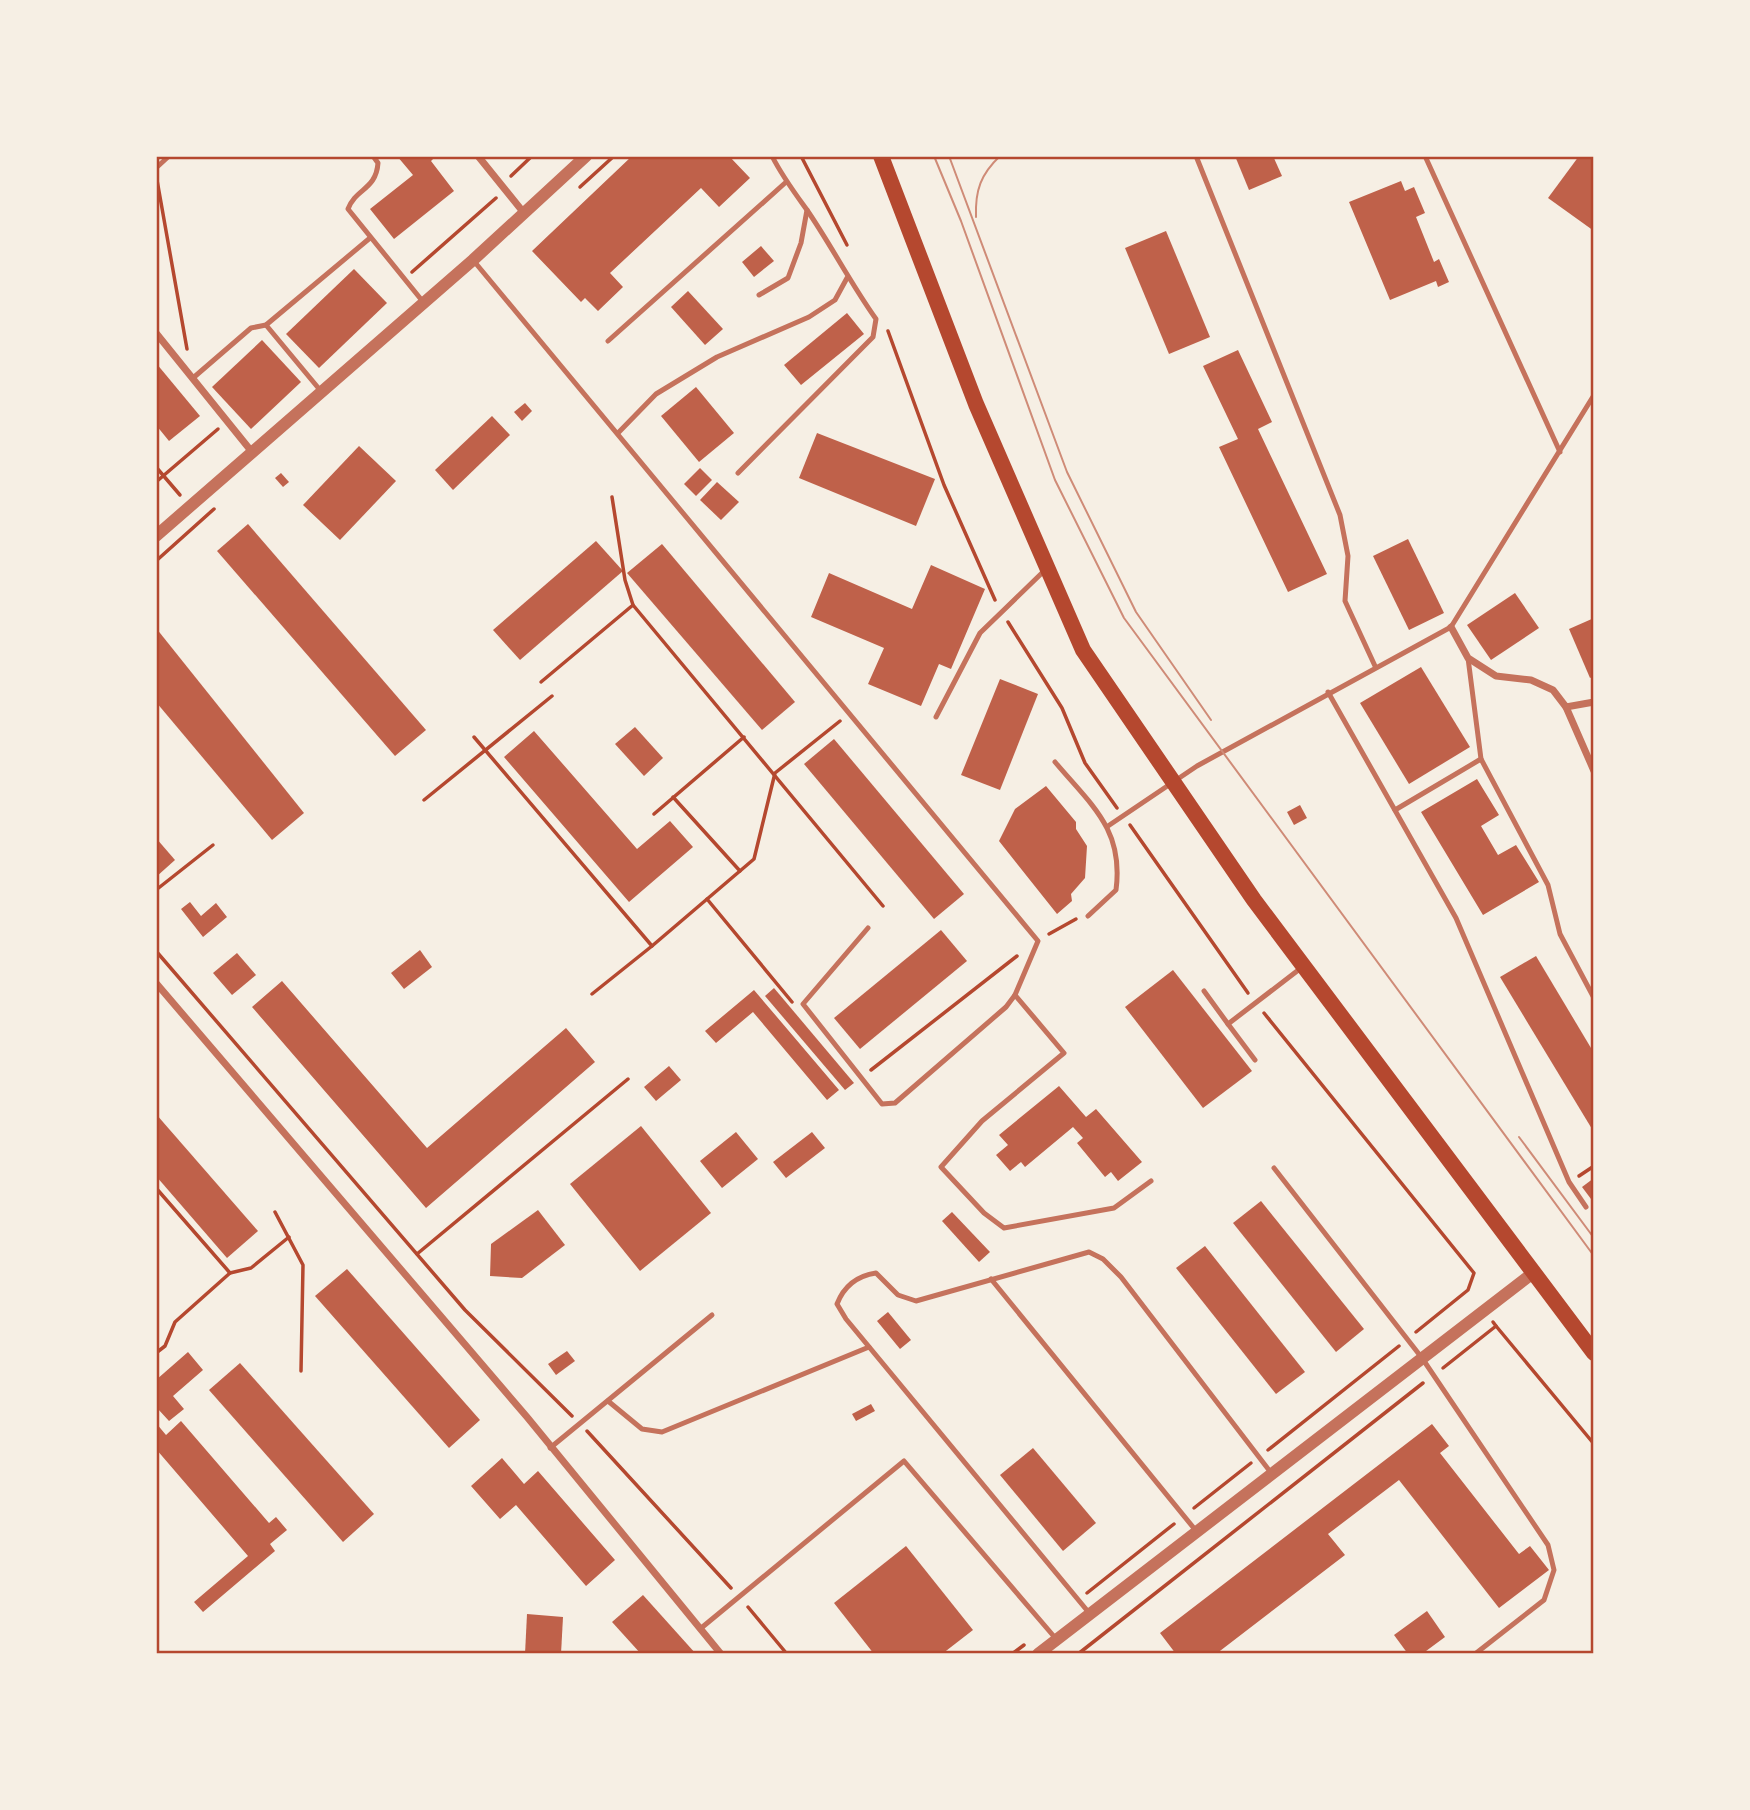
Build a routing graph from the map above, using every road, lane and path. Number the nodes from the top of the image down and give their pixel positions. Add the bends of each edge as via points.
1 (169, 156) edge
2 (373, 156) edge
3 (478, 156) edge
4 (532, 156) edge
5 (586, 156) edge
6 (772, 156) edge
7 (801, 156) edge
8 (881, 156) edge
9 (1196, 156) edge
10 (1425, 156) edge
11 (156, 168) edge
12 (156, 175) edge
13 (785, 183) junction
14 (504, 188) junction
15 (807, 210) junction
16 (524, 213) junction
17 (370, 238) junction
18 (847, 246) dead end
19 (473, 260) junction
20 (847, 278) junction
21 (404, 279) junction
22 (759, 295) dead end
23 (424, 303) junction
24 (266, 326) junction
25 (887, 328) dead end
26 (156, 332) edge
27 (608, 341) dead end
28 (192, 378) junction
29 (322, 392) junction
30 (1594, 395) edge
31 (227, 421) junction
32 (618, 433) junction
33 (252, 452) junction
34 (1560, 452) junction
35 (156, 467) edge
36 (737, 474) dead end
37 (163, 475) junction
38 (156, 482) edge
39 (612, 497) dead end
40 (190, 506) junction
41 (156, 536) edge
42 (1047, 569) junction
43 (634, 605) junction
44 (1001, 610) junction
45 (1451, 627) junction
46 (1468, 658) junction
47 (1375, 666) junction
48 (541, 682) dead end
49 (1328, 692) junction
50 (552, 696) dead end
51 (1594, 702) edge
52 (1566, 707) junction
53 (850, 713) junction
54 (936, 716) dead end
55 (474, 737) dead end
56 (744, 737) junction
57 (485, 751) junction
58 (1481, 759) junction
59 (1055, 762) dead end
60 (1594, 771) edge
61 (775, 773) junction
62 (1172, 781) junction
63 (673, 797) junction
64 (425, 800) dead end
65 (1395, 810) junction
66 (654, 814) dead end
67 (1123, 816) junction
68 (1108, 826) junction
69 (213, 845) dead end
70 (740, 871) junction
71 (156, 890) edge
72 (707, 899) junction
73 (883, 906) dead end
74 (1088, 916) dead end
75 (868, 928) dead end
76 (652, 946) junction
77 (156, 951) edge
78 (1303, 966) junction
79 (1001, 967) dead end
80 (156, 984) edge
81 (1204, 991) dead end
82 (592, 994) dead end
83 (1015, 995) junction
84 (1594, 998) edge
85 (792, 1002) dead end
86 (1255, 1003) junction
87 (1228, 1024) junction
88 (1255, 1060) dead end
89 (865, 1073) dead end
90 (628, 1079) dead end
91 (1275, 1168) dead end
92 (1151, 1181) dead end
93 (156, 1188) edge
94 (1586, 1207) dead end
95 (275, 1212) dead end
96 (289, 1237) junction
97 (417, 1254) junction
98 (230, 1273) junction
99 (1533, 1273) junction
100 (991, 1279) junction
101 (1468, 1290) junction
102 (1484, 1310) junction
103 (712, 1315) dead end
104 (1496, 1326) junction
105 (1407, 1339) junction
106 (869, 1347) junction
107 (156, 1353) edge
108 (1594, 1353) edge
109 (1422, 1358) junction
110 (301, 1371) dead end
111 (1433, 1376) junction
112 (608, 1401) junction
113 (580, 1424) junction
114 (1594, 1444) edge
115 (550, 1448) junction
116 (1259, 1456) junction
117 (1272, 1474) junction
118 (1184, 1516) junction
119 (1197, 1532) junction
120 (738, 1596) junction
121 (1078, 1600) junction
122 (1090, 1614) junction
123 (1048, 1628) junction
124 (700, 1629) junction
125 (1057, 1640) junction
126 (721, 1654) edge
127 (787, 1654) edge
128 (1012, 1654) edge
129 (1038, 1654) edge
130 (1078, 1654) edge
131 (1475, 1654) edge

1 - 11 lane
2 - 17 lane via 378,163 374,182 348,209
3 - 14 street
4 - 14 path
5 - 16 street
6 - 13 lane
7 - 18 path
8 - 42 main road via 976,404
9 - 47 lane via 1340,515 1348,556 1345,601
10 - 34 lane
12 - 28 path
13 - 15 lane
13 - 27 lane
14 - 16 street
14 - 21 path
15 - 20 lane
15 - 22 lane via 788,278
16 - 19 street
17 - 21 lane
17 - 24 lane
19 - 23 street
19 - 32 lane
20 - 32 lane via 835,300 809,317 717,357 656,394
20 - 36 lane via 876,319 873,337
21 - 23 lane
23 - 29 street
24 - 28 lane via 251,328
24 - 29 lane
25 - 44 path via 944,485
26 - 28 street
28 - 31 street
29 - 33 street
30 - 34 lane
31 - 33 street
31 - 37 path
32 - 53 lane
33 - 40 street
34 - 45 lane
35 - 37 path
37 - 38 path
37 - 40 path
39 - 43 path via 625,580
40 - 41 street
42 - 44 lane
42 - 62 main road via 1083,650
43 - 48 path
43 - 56 path
44 - 54 lane via 979,633
44 - 67 path via 1062,708 1085,763
45 - 46 street
45 - 47 lane
46 - 52 street via 1496,676 1531,680 1553,690
46 - 58 lane
47 - 49 lane
49 - 62 lane
49 - 65 lane
50 - 57 path
51 - 52 street
52 - 60 street
53 - 61 path
53 - 83 lane via 1038,941
55 - 57 path
56 - 61 path
56 - 63 path
57 - 64 path
57 - 76 path
58 - 65 lane
58 - 84 lane via 1548,885 1560,934
59 - 68 lane
61 - 70 path via 754,859
61 - 73 path
62 - 67 lane
62 - 78 main road
63 - 66 path
63 - 70 path
65 - 94 lane via 1455,918 1569,1182
67 - 68 lane
67 - 86 path
68 - 74 lane via 1119,868 1116,890
69 - 71 path
70 - 72 path
72 - 76 path
72 - 85 path
75 - 83 lane via 803,1004 882,1104 895,1102
76 - 82 path
77 - 97 path
78 - 86 lane
78 - 99 main road
79 - 89 path
80 - 115 street
81 - 87 lane
83 - 92 lane via 1064,1052 982,1121 941,1167 1004,1228 1114,1208
86 - 87 lane
86 - 101 path via 1472,1270
87 - 88 lane
90 - 97 path
91 - 105 lane
93 - 98 path
95 - 96 path
96 - 98 path via 251,1268
96 - 110 path via 303,1265
97 - 113 path via 465,1310
98 - 107 path via 175,1322 165,1346
99 - 102 street
99 - 108 main road
100 - 106 lane via 916,1301 898,1294 876,1273 862,1275 843,1290 837,1304
100 - 116 lane via 1089,1252 1103,1259
100 - 118 lane
101 - 102 path
101 - 105 path
102 - 104 path
102 - 109 street
103 - 112 lane
104 - 111 path
104 - 114 path
105 - 109 lane
105 - 116 path
106 - 112 lane via 662,1432 642,1429
106 - 121 lane
109 - 111 lane
109 - 117 street
111 - 130 path
111 - 131 lane via 1548,1545 1554,1570 1544,1600
112 - 113 lane
113 - 115 lane
113 - 120 path
115 - 124 street
116 - 117 lane
116 - 118 path
117 - 119 street
118 - 119 lane
118 - 121 path
119 - 122 street
120 - 123 lane via 904,1461
120 - 124 lane
120 - 127 path
121 - 122 lane
122 - 125 street
123 - 125 lane
123 - 128 path
124 - 126 street
125 - 129 street

